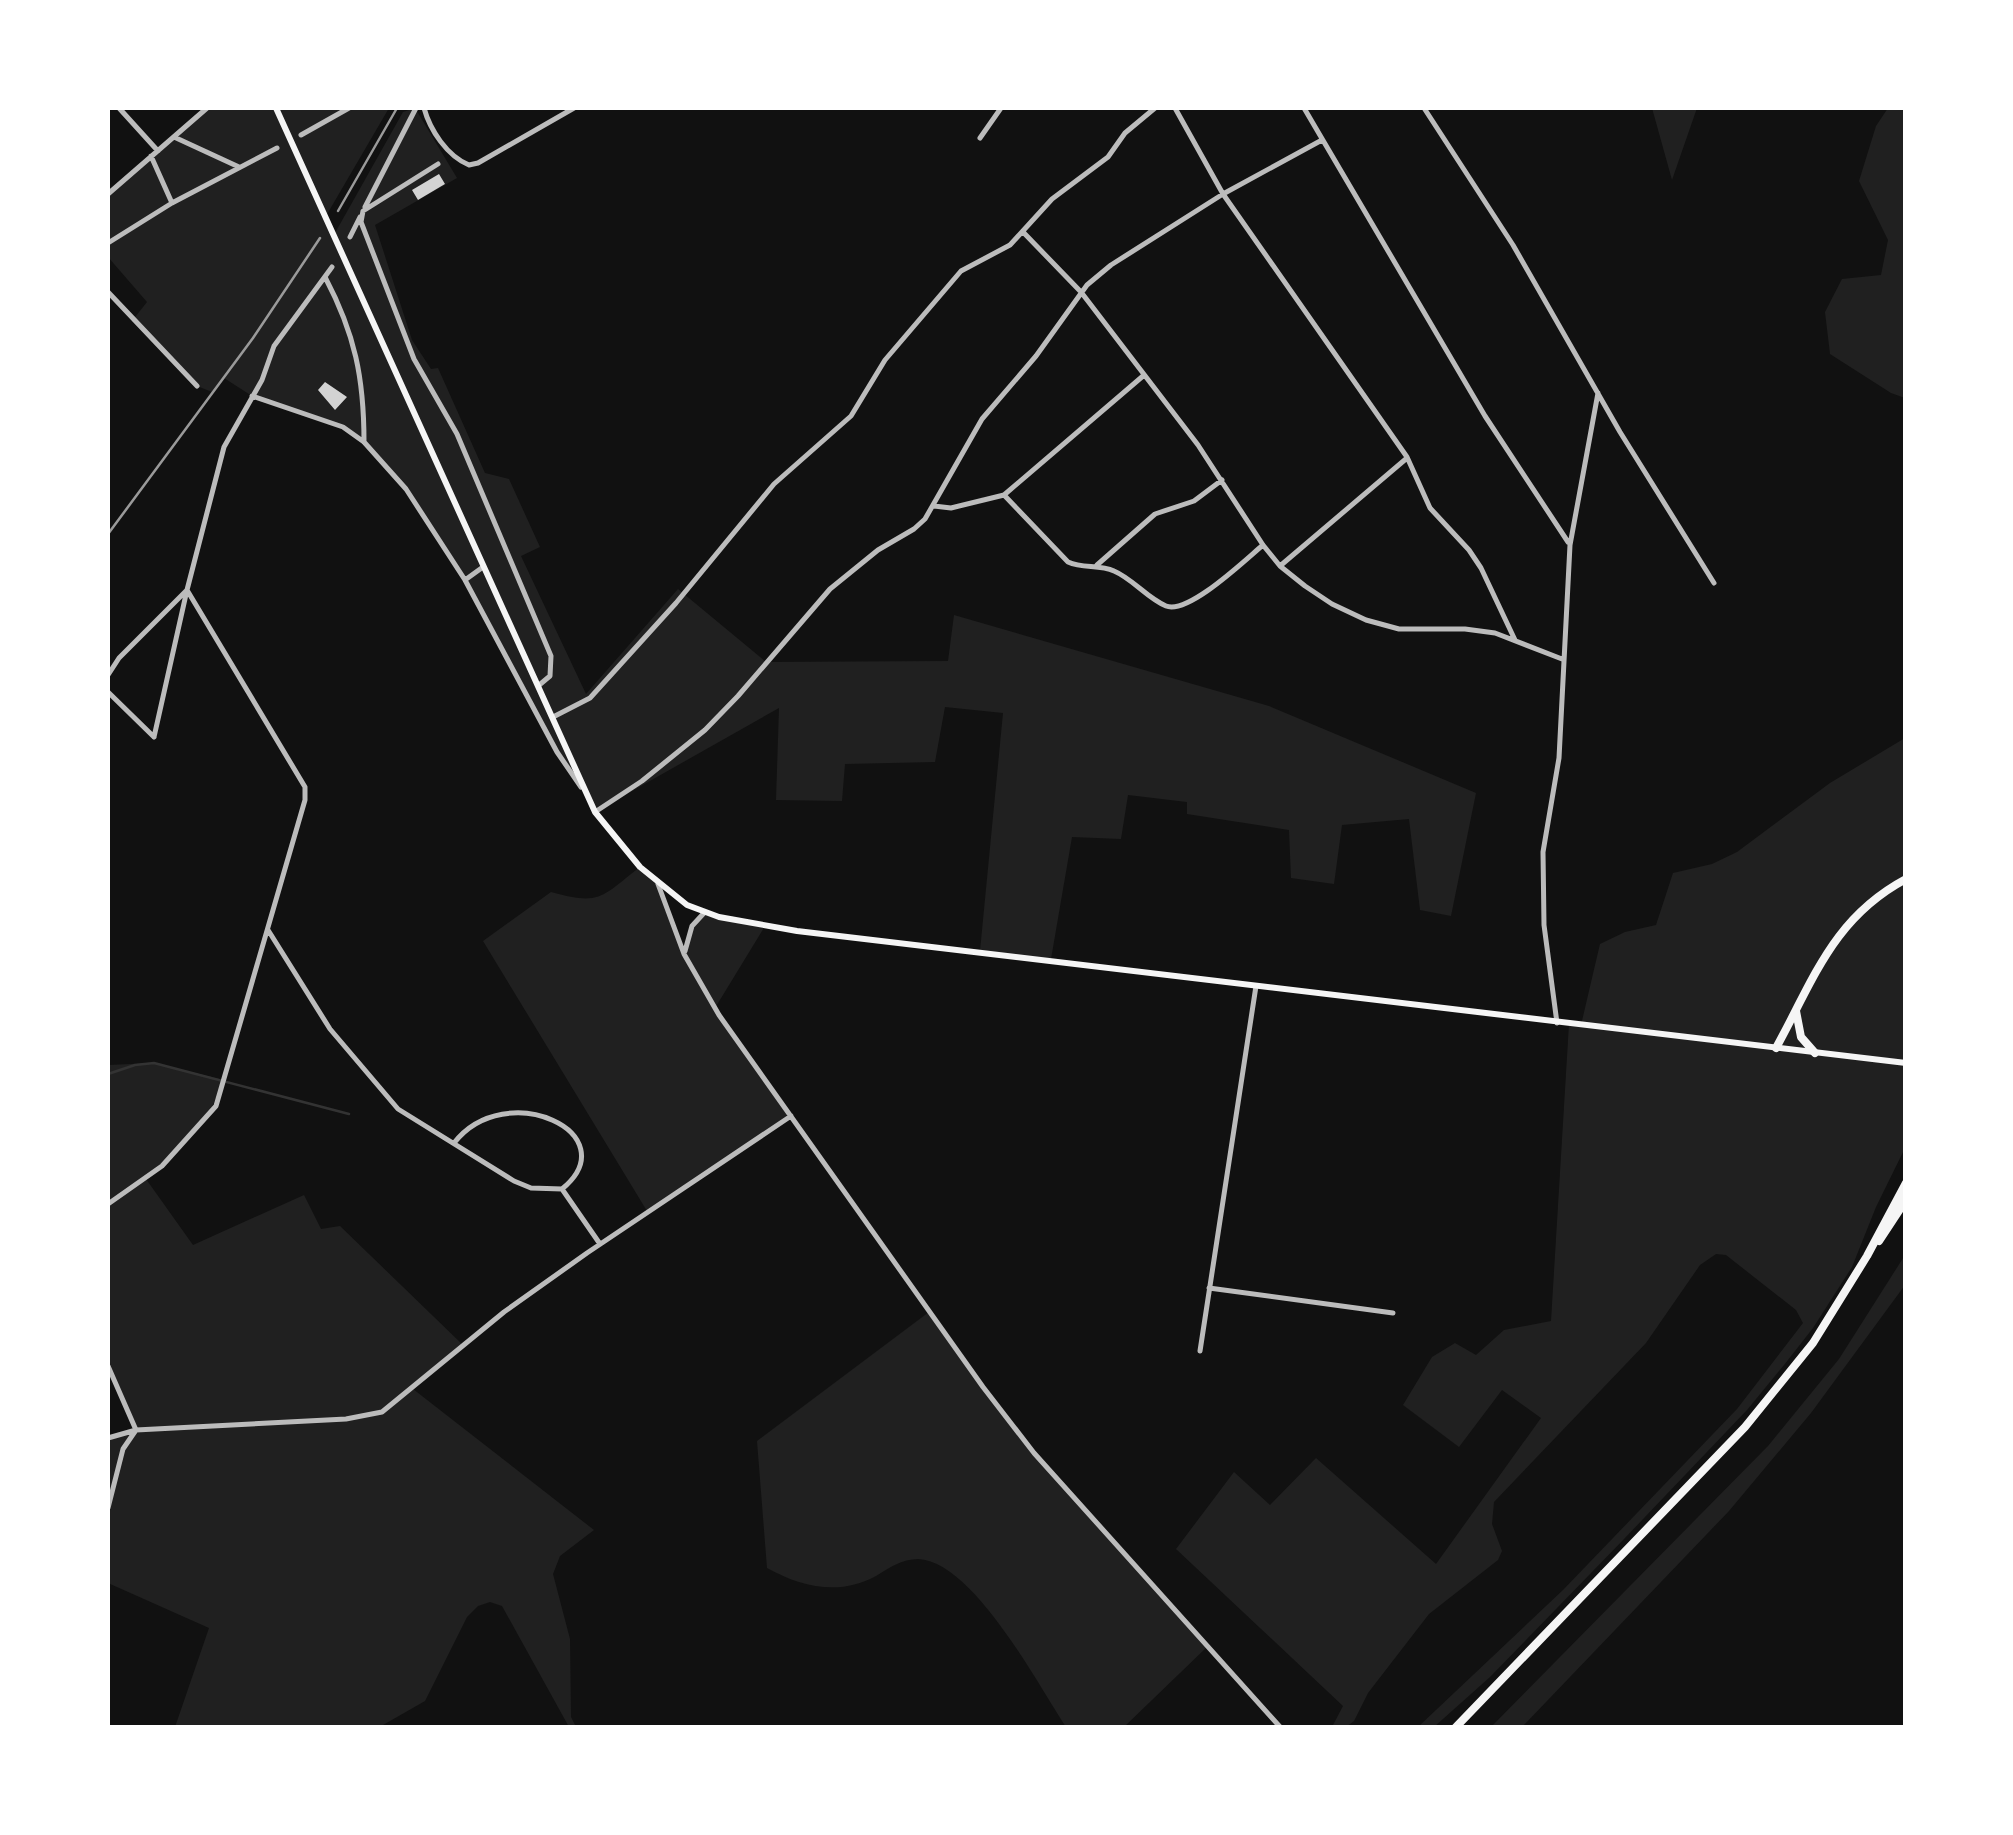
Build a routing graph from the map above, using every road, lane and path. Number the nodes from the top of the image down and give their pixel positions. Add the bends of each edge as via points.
1 (119, 108) edge
2 (207, 108) edge
3 (276, 108) edge
4 (350, 108) edge
5 (416, 108) edge
6 (424, 108) edge
7 (574, 108) edge
8 (1001, 108) edge
9 (1156, 108) edge
10 (1175, 108) edge
11 (1304, 108) edge
12 (1424, 108) edge
13 (301, 134) dead end
14 (174, 136) junction
15 (980, 138) dead end
16 (1322, 140) junction
17 (277, 148) dead end
18 (158, 151) junction
19 (151, 156) junction
20 (438, 164) dead end
21 (240, 167) junction
22 (108, 194) edge
23 (1223, 194) junction
24 (172, 203) junction
25 (363, 212) junction
26 (1024, 232) junction
27 (350, 237) dead end
28 (108, 242) edge
29 (332, 267) dead end
30 (326, 277) junction
31 (108, 292) edge
32 (1081, 292) junction
33 (1142, 376) junction
34 (198, 386) dead end
35 (1598, 394) junction
36 (252, 396) junction
37 (364, 442) junction
38 (1407, 458) junction
39 (1222, 480) junction
40 (1004, 494) junction
41 (934, 506) junction
42 (1570, 545) junction
43 (1263, 546) junction
44 (485, 566) junction
45 (1280, 566) junction
46 (1094, 567) junction
47 (466, 580) junction
48 (1714, 583) dead end
49 (187, 590) junction
50 (1515, 640) junction
51 (1562, 659) junction
52 (108, 675) edge
53 (538, 686) junction
54 (108, 692) edge
55 (550, 714) junction
56 (581, 787) junction
57 (595, 812) junction
58 (1906, 880) edge
59 (658, 884) junction
60 (704, 913) junction
61 (268, 930) junction
62 (684, 954) junction
63 (1256, 986) junction
64 (1796, 1011) junction
65 (1557, 1022) junction
66 (1776, 1048) junction
67 (1815, 1053) junction
68 (1906, 1063) edge
69 (791, 1116) junction
70 (453, 1144) junction
71 (1906, 1173) edge
72 (1904, 1185) edge
73 (562, 1189) junction
74 (1906, 1200) edge
75 (108, 1204) edge
76 (600, 1244) junction
77 (1867, 1256) junction
78 (1209, 1288) junction
79 (1392, 1313) dead end
80 (1200, 1351) dead end
81 (108, 1366) edge
82 (136, 1430) junction
83 (108, 1438) edge
84 (108, 1508) edge
85 (1281, 1728) edge
86 (1455, 1728) edge

1 - 18 street
2 - 14 street
3 - 44 main road
4 - 13 street
5 - 25 street
6 - 7 street via 438,138 469,165
8 - 15 street
9 - 26 street via 1052,198
10 - 23 street
11 - 16 street
12 - 35 street via 1514,245
14 - 18 street
14 - 21 street
16 - 23 street
16 - 42 street via 1485,416
17 - 21 street
18 - 19 street
19 - 22 street
19 - 24 street
20 - 25 street
21 - 24 street
23 - 32 street via 1111,265
23 - 38 street
24 - 28 street
25 - 27 street
25 - 53 street via 364,236 414,359 457,434 551,656 550,676
26 - 32 street
26 - 55 street via 962,271 885,360 851,416 774,484 590,698
29 - 30 street
30 - 36 street via 274,346
30 - 37 street via 352,336 364,395
31 - 34 street
32 - 33 street
32 - 41 street via 982,419
33 - 39 street
33 - 40 street
35 - 42 street
35 - 48 street
36 - 37 street
36 - 49 street via 224,447
37 - 47 street via 406,489
38 - 45 street
38 - 50 street via 1430,508 1481,568
39 - 43 street
39 - 46 street via 1194,501 1155,514
40 - 41 street
40 - 46 street via 1068,562
41 - 57 street via 914,530 830,588 705,730
42 - 51 street
43 - 45 street
43 - 46 street via 1175,608 1114,571
44 - 47 street
44 - 53 main road
45 - 50 street via 1366,620
47 - 56 street
49 - 52 street
49 - 54 street via 154,737
49 - 61 street via 306,787
50 - 51 street
51 - 65 street via 1559,758 1543,852
53 - 55 main road
55 - 56 main road
56 - 57 main road
57 - 59 main road
58 - 64 main road via 1850,919
59 - 60 main road
59 - 62 street
60 - 62 street
60 - 63 main road via 797,931
61 - 70 street via 368,1077 398,1109
61 - 75 street via 216,1106 162,1166
62 - 69 street
63 - 65 main road
63 - 78 street
64 - 66 main road
64 - 67 main road via 1801,1038
65 - 66 main road
66 - 67 main road
67 - 68 main road
69 - 76 street
69 - 85 street via 1034,1453
70 - 73 street via 514,1181
70 - 73 street via 472,1125 492,1118 547,1115 570,1131 580,1152 575,1174
71 - 72 main road
72 - 77 main road
73 - 76 street
74 - 77 main road
76 - 82 street via 382,1412
77 - 86 main road via 1813,1343 1745,1427
78 - 79 street
78 - 80 street
81 - 82 street
82 - 83 street
82 - 84 street via 123,1449

